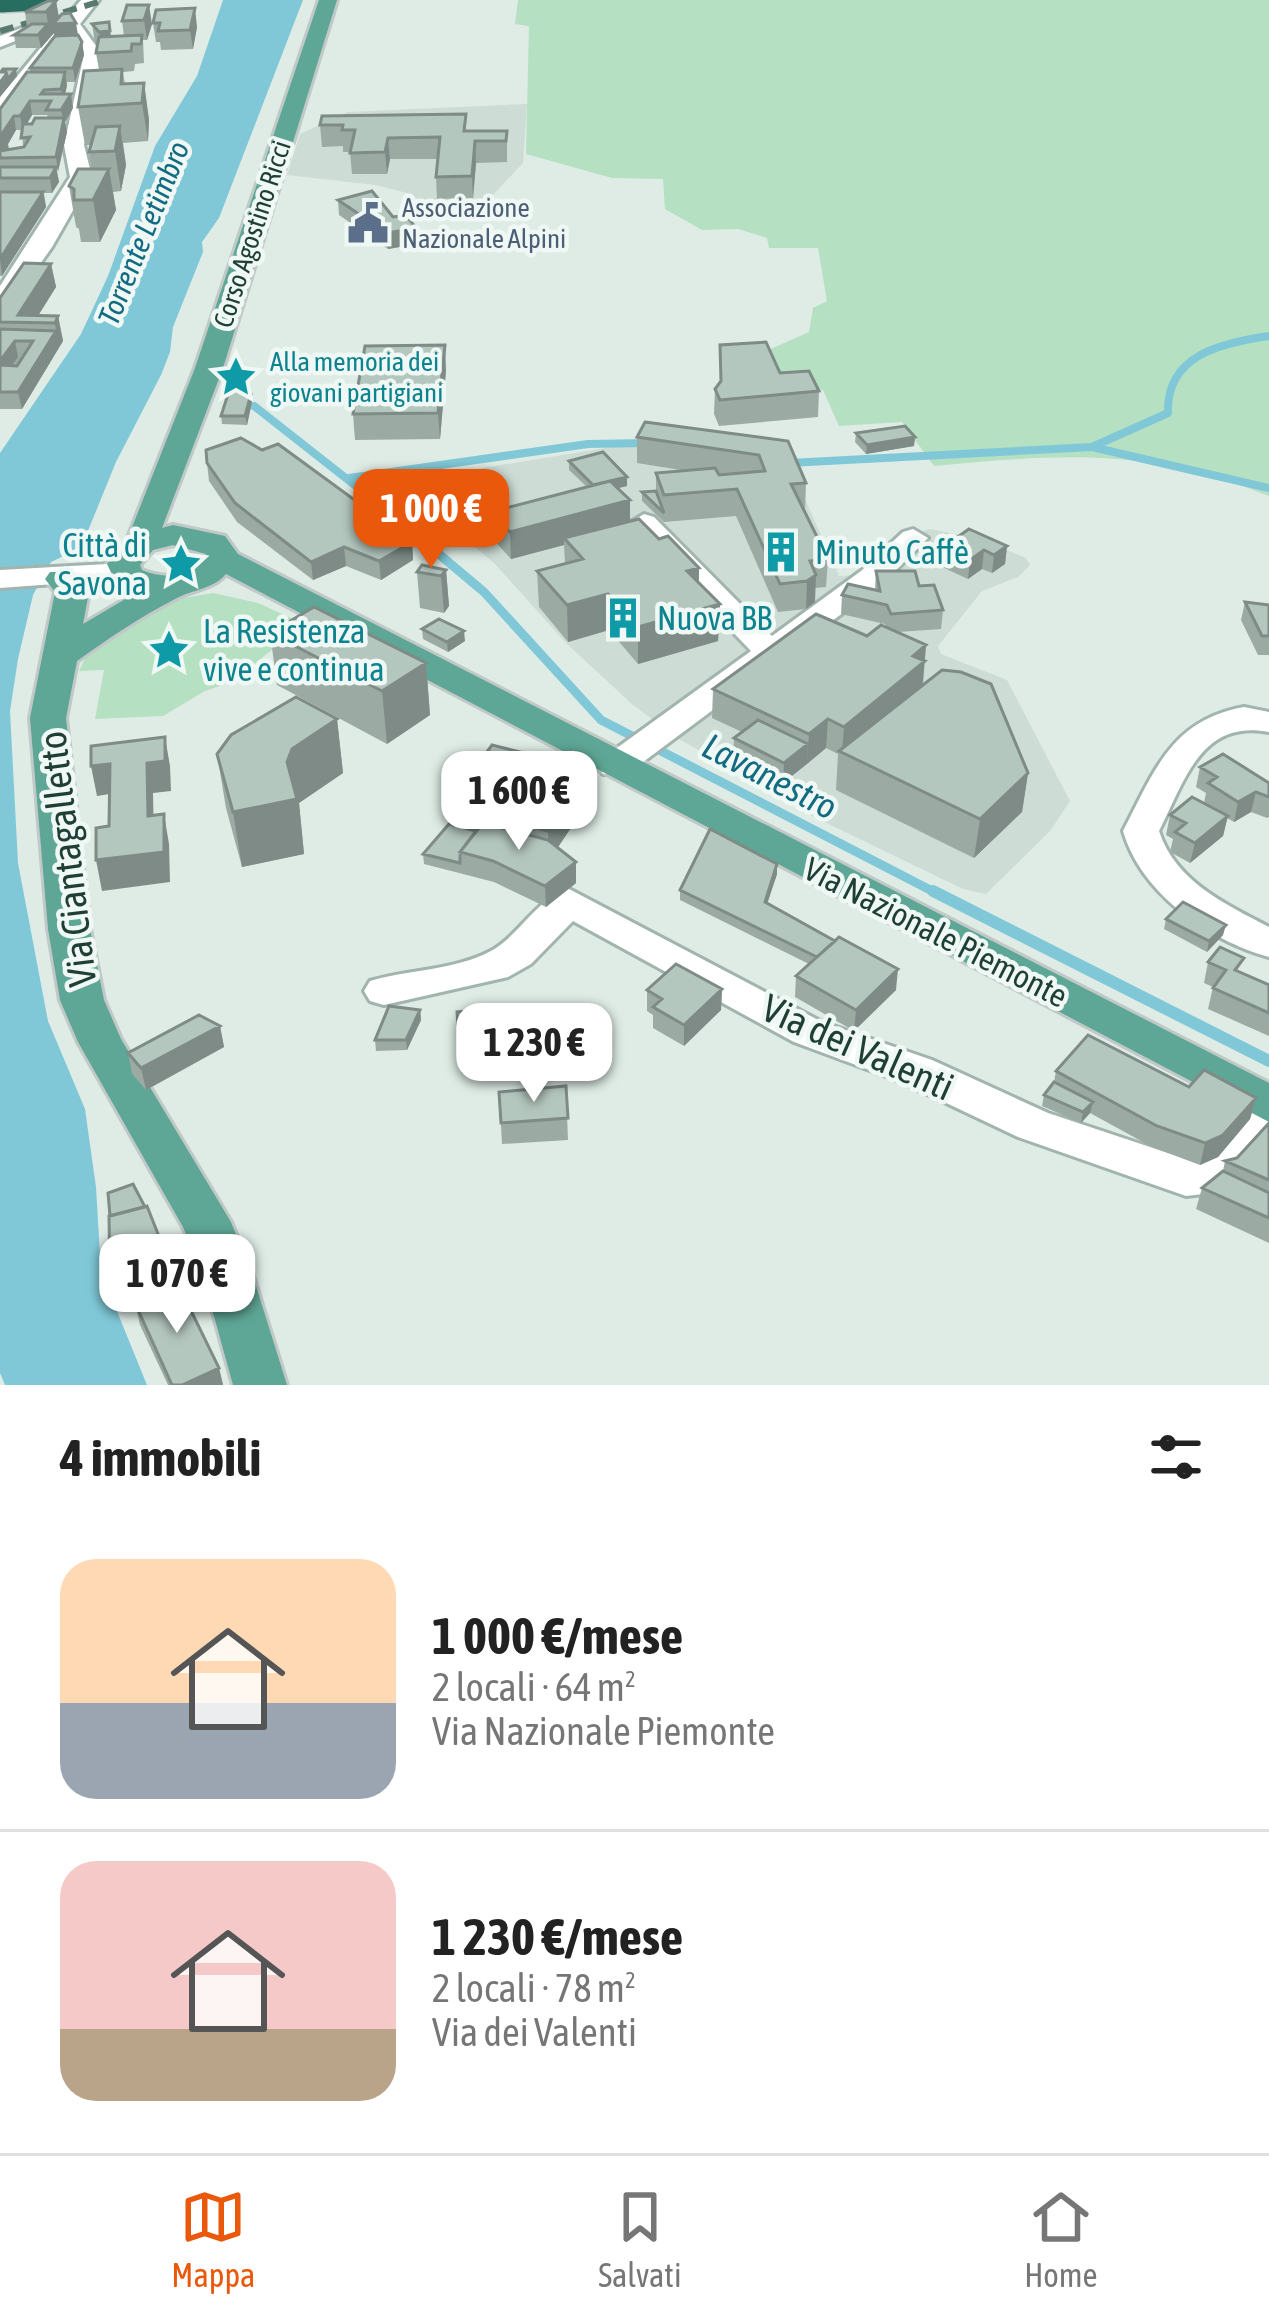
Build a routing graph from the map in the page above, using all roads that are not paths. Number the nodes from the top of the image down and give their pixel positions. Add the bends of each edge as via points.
1 (16, 0) edge
2 (37, 0) edge
3 (328, 0) edge
4 (0, 4) edge
5 (79, 12) edge
6 (0, 42) edge
7 (21, 83) junction
8 (43, 84) edge
9 (0, 110) edge
10 (1, 301) edge
11 (172, 466) junction
12 (644, 523) edge
13 (913, 538) dead end
14 (142, 543) junction
15 (218, 551) junction
16 (129, 576) junction
17 (0, 579) edge
18 (55, 579) junction
19 (185, 583) junction
20 (304, 604) junction
21 (769, 651) junction
22 (63, 654) junction
23 (1269, 722) edge
24 (621, 761) junction
25 (1269, 944) edge
26 (384, 991) dead end
27 (1266, 1099) edge
28 (260, 1385) edge

1 - 4 street
2 - 4 highway, bridge
3 - 11 main road, Corso Agostino Ricci
5 - 6 street
5 - 7 street
5 - 10 street via 93,54 76,84 71,177 41,247
7 - 8 street
7 - 9 street
11 - 14 main road, Corso Agostino Ricci
11 - 15 main road via 197,525
12 - 21 street
13 - 21 street
14 - 15 main road via 173,535
14 - 16 main road, Corso Agostino Ricci via 125,556
15 - 19 main road
15 - 20 main road, Via Nazionale Piemonte
16 - 18 street
16 - 19 main road, Via Nazionale Piemonte
16 - 22 main road, Via Ciantagalletto
17 - 18 street
18 - 22 main road, Via Ciantagalletto via 71,592
19 - 20 main road, Via Nazionale Piemonte
19 - 22 main road
20 - 24 main road, Via Nazionale Piemonte
21 - 24 street
22 - 28 main road, Via Ciantagalletto via 48,718 82,1000 206,1222
23 - 25 street via 1234,714 1206,725 1141,831 1145,856 1162,872
24 - 27 main road, Via Nazionale Piemonte
26 - 27 street, Via dei Valenti via 494,967 569,902 808,1032 1186,1179 1216,1171

